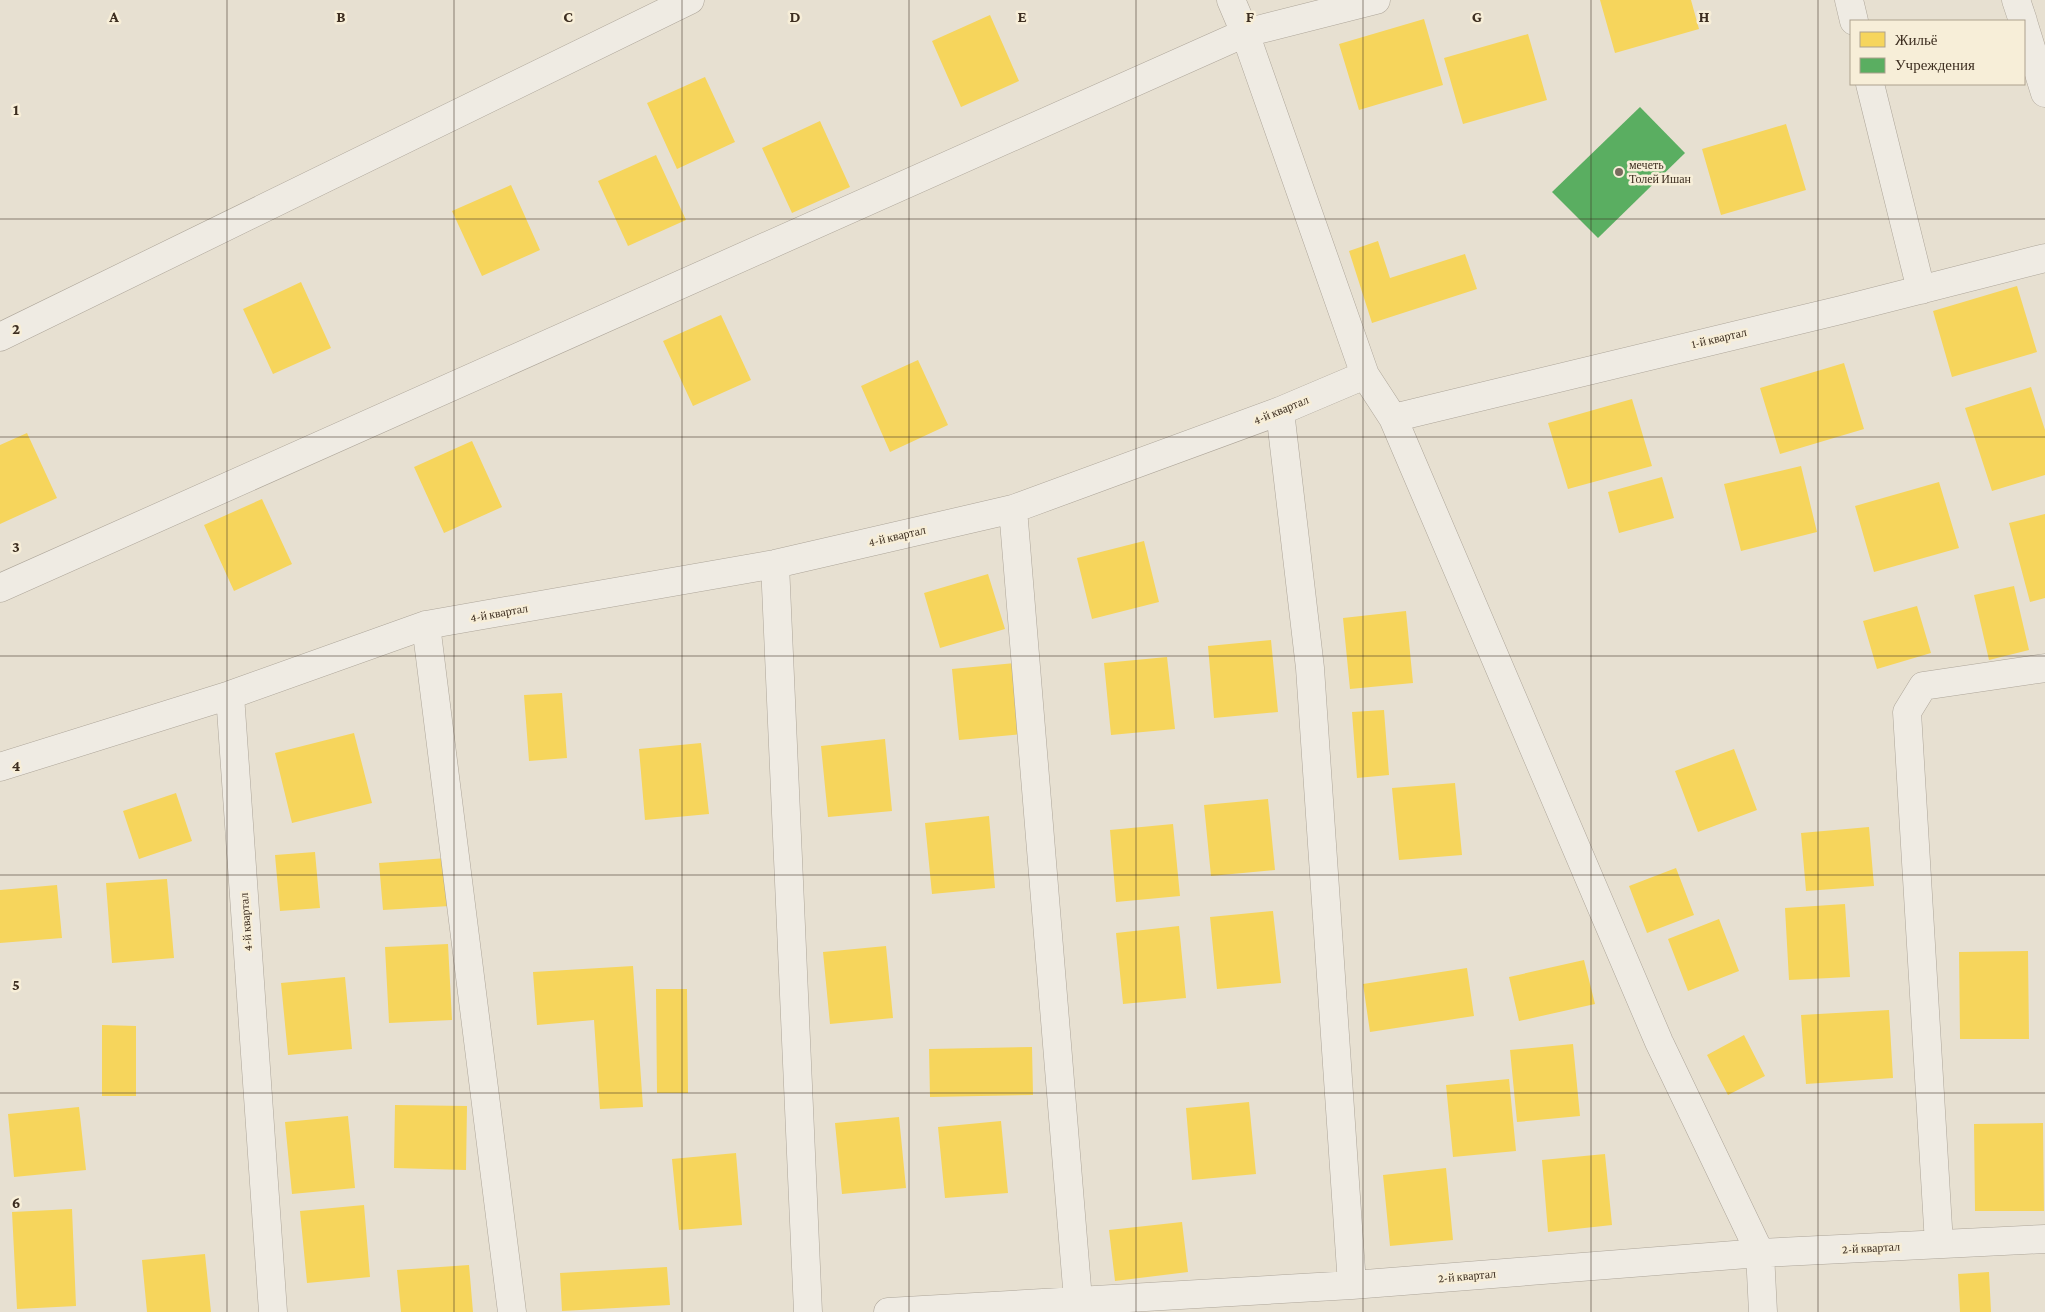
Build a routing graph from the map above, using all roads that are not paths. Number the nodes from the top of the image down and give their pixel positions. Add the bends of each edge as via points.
1 (690, 0) edge
2 (1231, 0) edge
3 (1376, 0) edge
4 (1849, 0) edge
5 (2016, 0) edge
6 (1854, 20) edge
7 (2022, 20) edge
8 (2025, 29) edge
9 (1245, 34) junction
10 (1870, 85) edge
11 (2045, 92) edge
12 (2045, 258) edge
13 (1921, 290) junction
14 (0, 337) edge
15 (1364, 375) junction
16 (1280, 411) junction
17 (1393, 418) junction
18 (1014, 509) junction
19 (775, 564) junction
20 (0, 588) edge
21 (426, 625) junction
22 (2045, 668) edge
23 (230, 696) junction
24 (0, 767) edge
25 (2045, 1239) edge
26 (1938, 1244) junction
27 (1760, 1253) junction
28 (1352, 1285) junction
29 (1079, 1306) edge
30 (273, 1312) edge
31 (512, 1312) edge
32 (808, 1312) edge
33 (888, 1312) edge
34 (1763, 1312) edge

1 - 14 street
2 - 9 street
3 - 9 street
4 - 6 street
5 - 7 street
8 - 11 street
9 - 15 street
9 - 20 street
10 - 13 street
12 - 13 street, 1-й квартал
13 - 17 street, 1-й квартал
15 - 16 street, 4-й квартал
15 - 17 street
16 - 18 street, 4-й квартал
16 - 28 street via 1310,668
17 - 27 street via 1659,1042
18 - 19 street, 4-й квартал
18 - 29 street
19 - 21 street, 4-й квартал
19 - 32 street
21 - 23 street, 4-й квартал
21 - 31 street
22 - 26 street via 1923,686 1907,712
23 - 24 street
23 - 30 street, 4-й квартал
25 - 26 street, 2-й квартал
26 - 27 street, 2-й квартал
27 - 28 street, 2-й квартал
27 - 34 street
28 - 29 street, 2-й квартал
29 - 33 street, 2-й квартал

